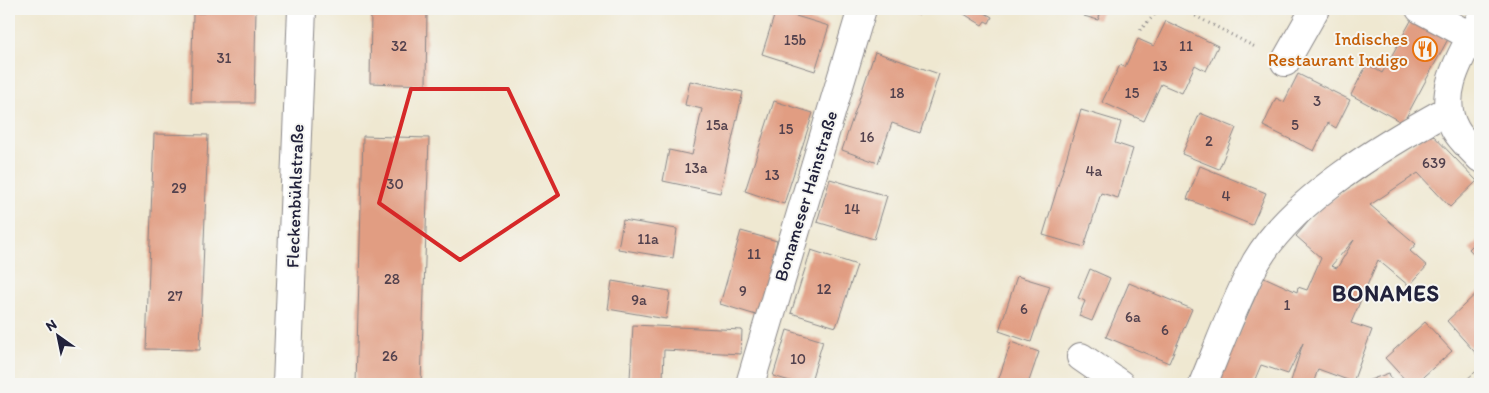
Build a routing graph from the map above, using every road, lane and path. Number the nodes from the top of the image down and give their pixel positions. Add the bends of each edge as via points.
1 (302, 9) edge
2 (862, 9) edge
3 (1160, 9) edge
4 (1182, 9) edge
5 (1315, 9) edge
6 (1420, 9) edge
7 (1476, 28) edge
8 (1140, 30) dead end
9 (1284, 62) joint
10 (1448, 110) junction
11 (1480, 158) edge
12 (1081, 357) dead end
13 (287, 384) edge
14 (750, 384) edge
15 (1120, 384) edge
16 (1203, 384) edge

1 - 13 street, Fleckenbühlstraße
2 - 14 street, Bonameser Hainstraße
3 - 8 path
4 - 9 path
5 - 9 street
6 - 7 street
7 - 10 street via 1448,88
10 - 11 street via 1455,129
10 - 16 street via 1412,129 1300,208 1257,260
12 - 15 street

